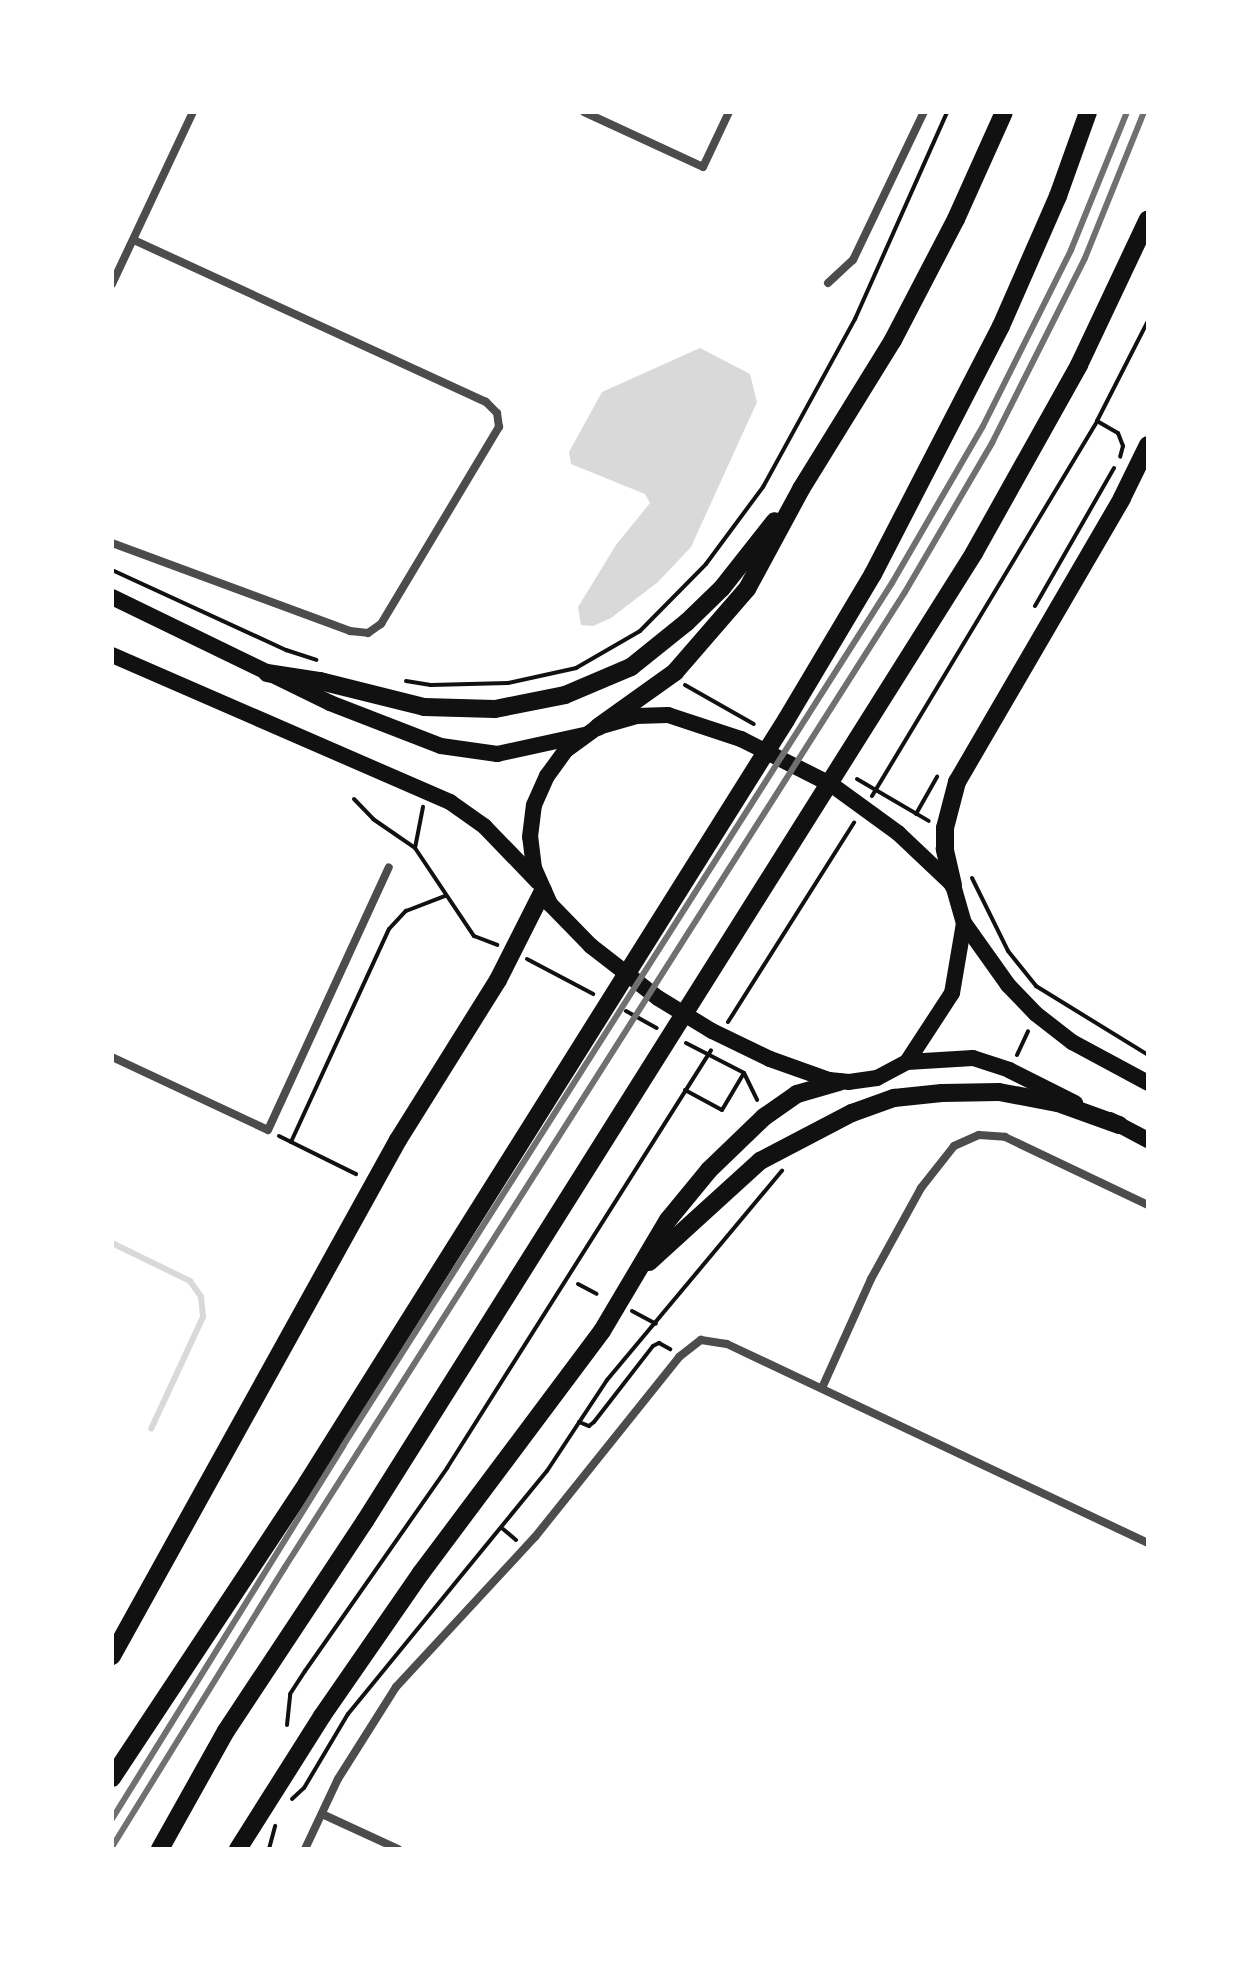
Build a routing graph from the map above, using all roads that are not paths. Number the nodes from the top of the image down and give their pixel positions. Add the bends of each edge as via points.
1 (193, 112) edge
2 (584, 112) edge
3 (729, 112) edge
4 (924, 112) edge
5 (1004, 112) edge
6 (1088, 112) edge
7 (1148, 219) edge
8 (133, 240) junction
9 (828, 283) dead end
10 (112, 284) edge
11 (1148, 445) edge
12 (801, 489) junction
13 (112, 543) edge
14 (112, 597) edge
15 (112, 655) edge
16 (267, 673) junction
17 (591, 731) junction
18 (389, 867) dead end
19 (953, 885) junction
20 (541, 887) junction
21 (964, 923) junction
22 (112, 1057) edge
23 (907, 1062) junction
24 (839, 1082) junction
25 (1148, 1083) edge
26 (1119, 1125) junction
27 (1148, 1140) edge
28 (1148, 1205) edge
29 (635, 1274) junction
30 (822, 1388) junction
31 (1148, 1543) edge
32 (112, 1656) edge
33 (112, 1778) edge
34 (322, 1814) junction
35 (160, 1849) edge
36 (238, 1849) edge
37 (305, 1849) edge
38 (398, 1849) edge

1 - 8 street
2 - 3 street via 703,167
4 - 9 street via 853,260
5 - 12 highway via 893,340
6 - 33 highway via 1031,260 873,574 641,951 612,1010
7 - 35 highway via 1079,365 1011,491 365,1521 226,1731
8 - 10 street
8 - 13 street via 486,402 497,413 499,427 381,624 368,633 350,631
11 - 19 highway via 957,782 945,828
12 - 16 highway via 722,588 687,622 631,667 588,687 543,702 450,709
12 - 17 highway via 764,562 717,626 675,672
14 - 16 main road
15 - 20 main road via 427,791 473,817
16 - 17 main road via 330,703 467,752 518,752
17 - 19 main road via 636,716 668,715 760,747 866,808
17 - 20 main road via 551,769 534,805 531,845
18 - 22 street via 268,1130
19 - 21 main road
20 - 24 main road via 560,917 583,939 676,1010 760,1054
20 - 32 highway via 512,951 398,1140
21 - 23 main road via 952,993
21 - 25 main road via 1036,1014 1072,1042
23 - 24 main road via 877,1078
23 - 26 main road via 973,1058 1009,1070
24 - 29 highway via 797,1094 764,1117 709,1170 668,1220
26 - 27 main road
26 - 29 highway via 1058,1103 999,1092 894,1098 760,1161
28 - 30 street via 1005,1137 979,1135 954,1146 921,1188 871,1279
29 - 36 highway via 602,1331 376,1638
30 - 31 street
30 - 34 street via 713,1340 695,1343 535,1537 396,1687
34 - 37 street
34 - 38 street

